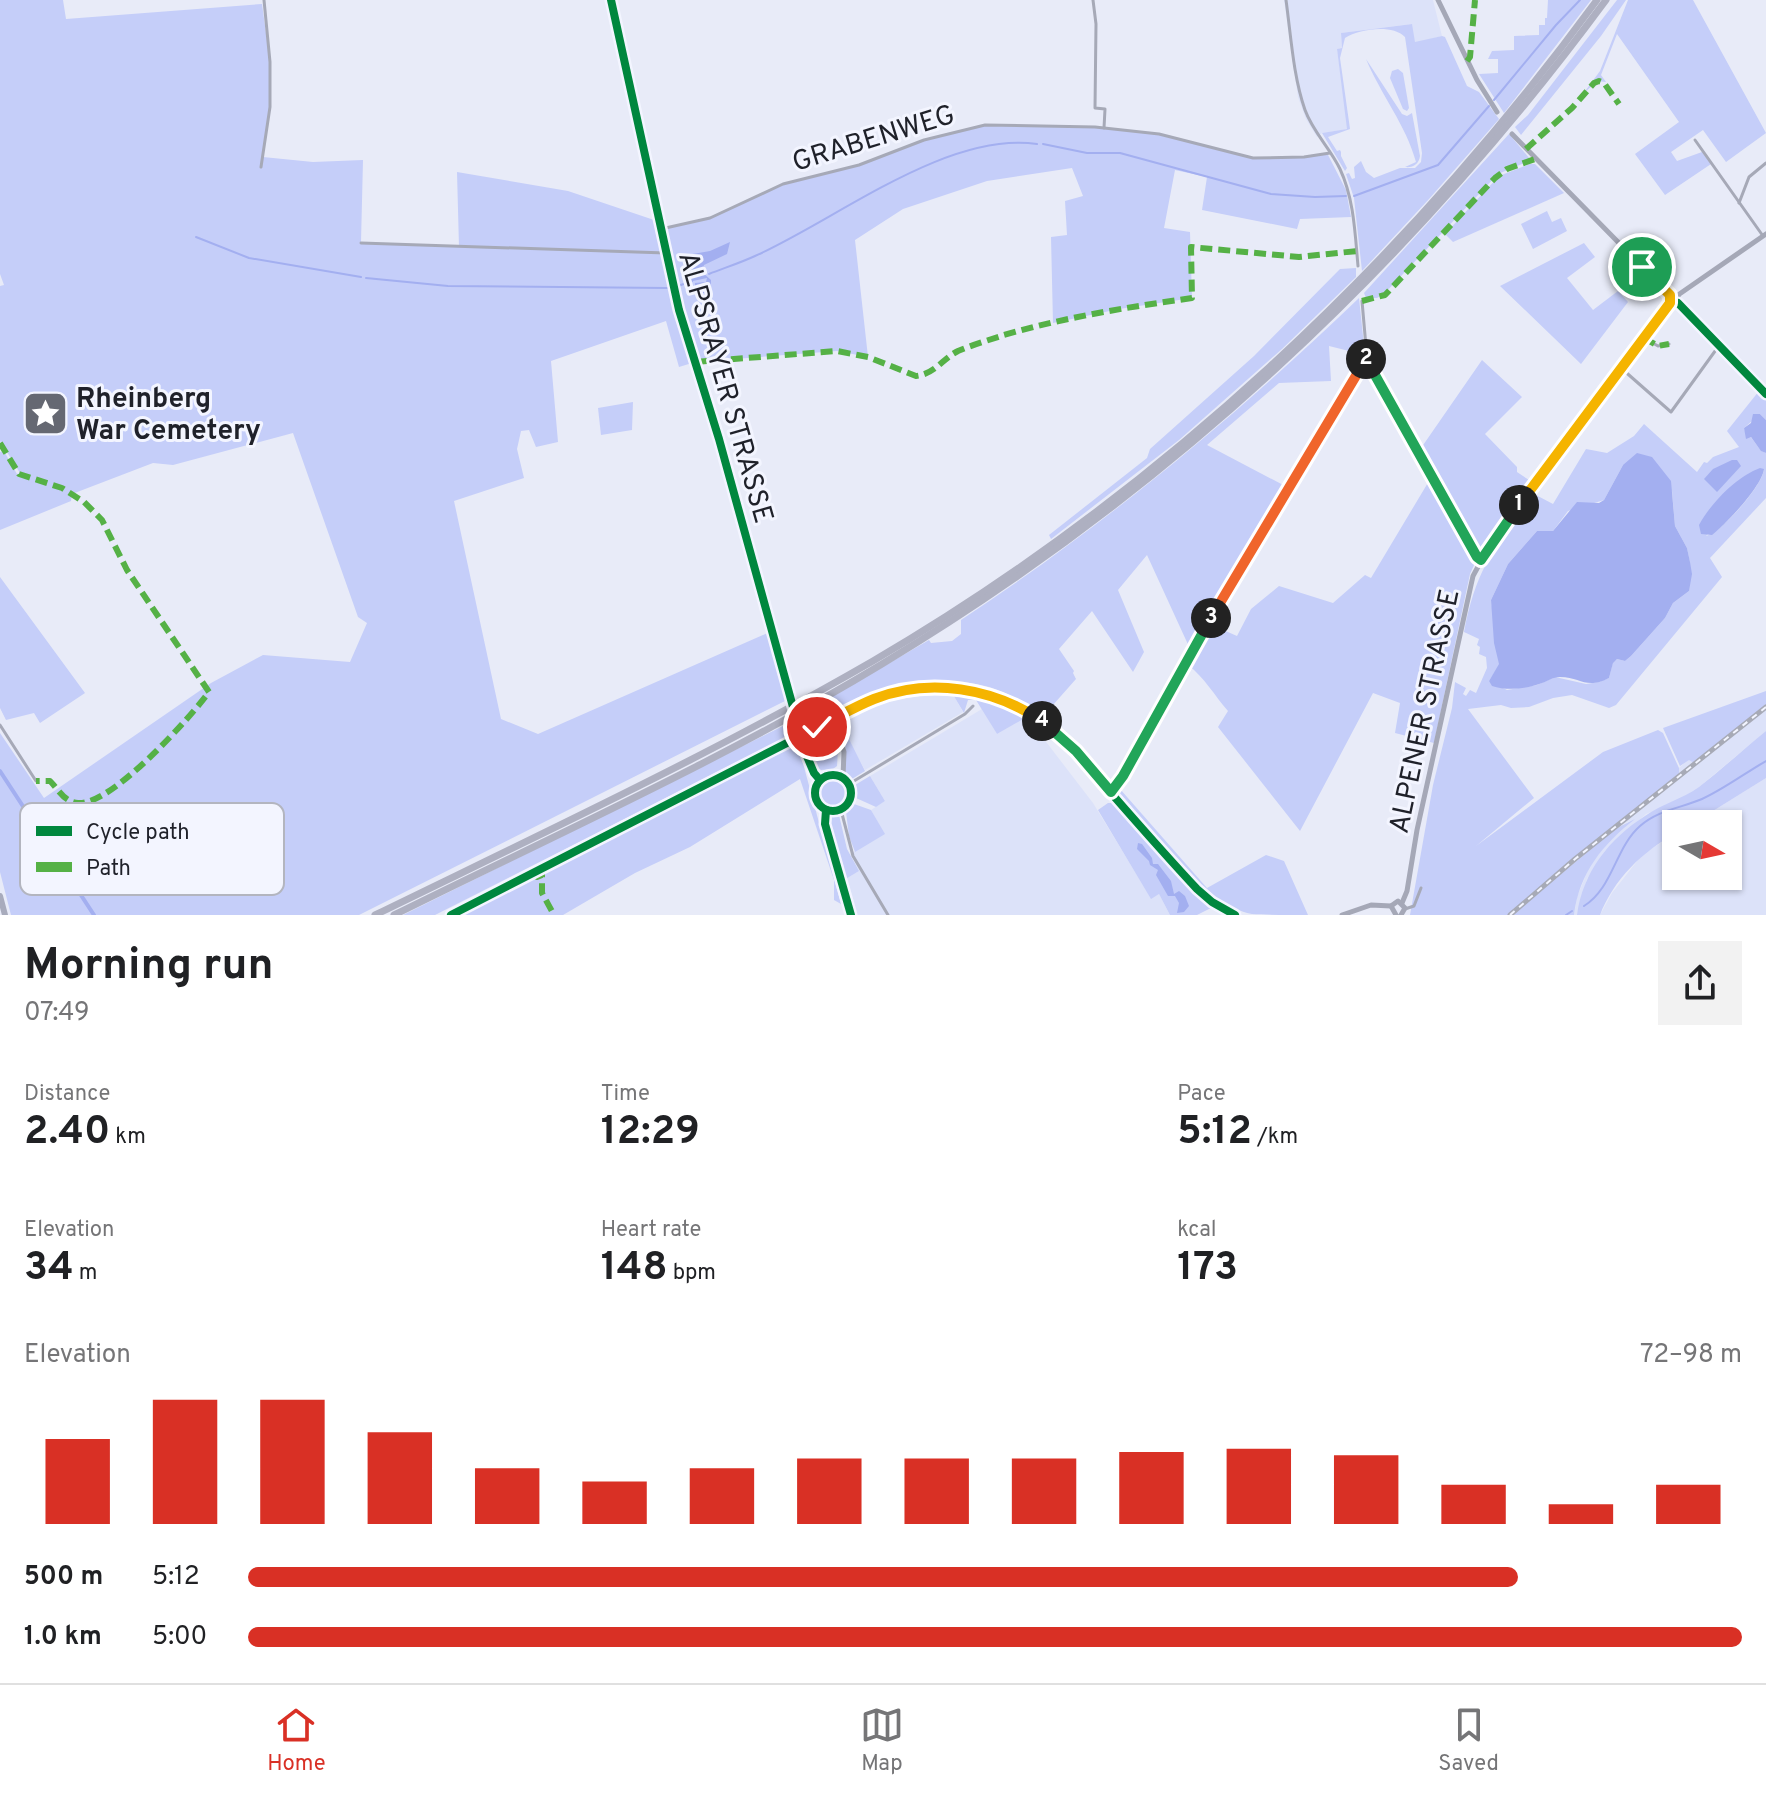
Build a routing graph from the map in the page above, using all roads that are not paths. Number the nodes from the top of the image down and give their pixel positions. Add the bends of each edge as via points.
1 (264, 0) edge
2 (611, 0) edge
3 (1093, 0) edge
4 (1286, 0) edge
5 (1438, 0) edge
6 (1597, 0) edge
7 (1606, 0) edge
8 (1497, 112) dead end
9 (1104, 128) junction
10 (1512, 134) dead end
11 (1695, 140) dead end
12 (1330, 153) junction
13 (1766, 163) edge
14 (261, 167) dead end
15 (1739, 203) junction
16 (661, 229) junction
17 (1764, 235) edge
18 (361, 243) dead end
19 (666, 253) junction
20 (1358, 266) dead end
21 (1670, 295) junction
22 (1678, 295) junction
23 (1362, 301) dead end
24 (1670, 303) junction
25 (1678, 303) junction
26 (1644, 338) junction
27 (1669, 344) dead end
28 (1718, 347) junction
29 (1367, 358) junction
30 (1621, 368) junction
31 (1766, 394) edge
32 (1481, 560) junction
33 (973, 706) dead end
34 (834, 719) junction
35 (827, 722) junction
36 (0, 725) edge
37 (840, 776) junction
38 (820, 780) junction
39 (36, 781) dead end
40 (849, 784) junction
41 (1111, 792) junction
42 (826, 810) junction
43 (841, 810) junction
44 (1421, 888) dead end
45 (0, 896) edge
46 (1391, 906) junction
47 (1401, 910) edge
48 (5, 915) edge
49 (375, 915) edge
50 (394, 915) edge
51 (451, 915) edge
52 (851, 915) edge
53 (888, 915) edge
54 (1235, 915) edge
55 (1342, 915) edge

1 - 14 street via 270,107
2 - 16 street, ALPSRAYER STRASSE
3 - 9 street via 1095,108 1105,109
4 - 12 street via 1302,100
5 - 8 street
6 - 49 highway via 1475,155 1356,284 1218,412 1059,539 950,613 800,702
7 - 50 highway via 1480,160 1390,259 1238,406 1092,524 985,599 796,713
9 - 12 street, GRABENWEG via 1159,134 1253,158
9 - 16 street, GRABENWEG via 985,125 783,184 710,218
10 - 21 street
11 - 15 street
12 - 20 street via 1349,193
13 - 15 street via 1749,177
15 - 17 street
16 - 19 street, ALPSRAYER STRASSE
17 - 22 street
18 - 19 street
19 - 38 street, ALPSRAYER STRASSE, bridge via 802,741
21 - 22 street
21 - 24 street
22 - 25 street
23 - 29 street
24 - 25 street
24 - 26 street, ALPENER STRASSE
25 - 28 street
26 - 27 street via 1658,346
26 - 30 street, ALPENER STRASSE
28 - 30 street via 1671,412
28 - 31 street
29 - 32 street
29 - 41 street
30 - 32 street, ALPENER STRASSE
32 - 47 street, ALPENER STRASSE via 1467,595
33 - 40 street
34 - 35 street
34 - 37 street via 844,752
34 - 41 street via 873,699 918,688 981,693 1045,723
35 - 37 street via 842,748
35 - 51 street
36 - 39 street
37 - 38 street
37 - 40 street
38 - 42 street, ALPSRAYER STRASSE via 816,798
40 - 43 street via 850,799
41 - 54 street via 1201,893
42 - 43 street
42 - 52 street, ALPSRAYER STRASSE via 825,824
43 - 53 street via 850,850
44 - 47 street via 1414,906
45 - 48 main road
46 - 47 street
46 - 47 street via 1396,902
46 - 55 street via 1371,905

